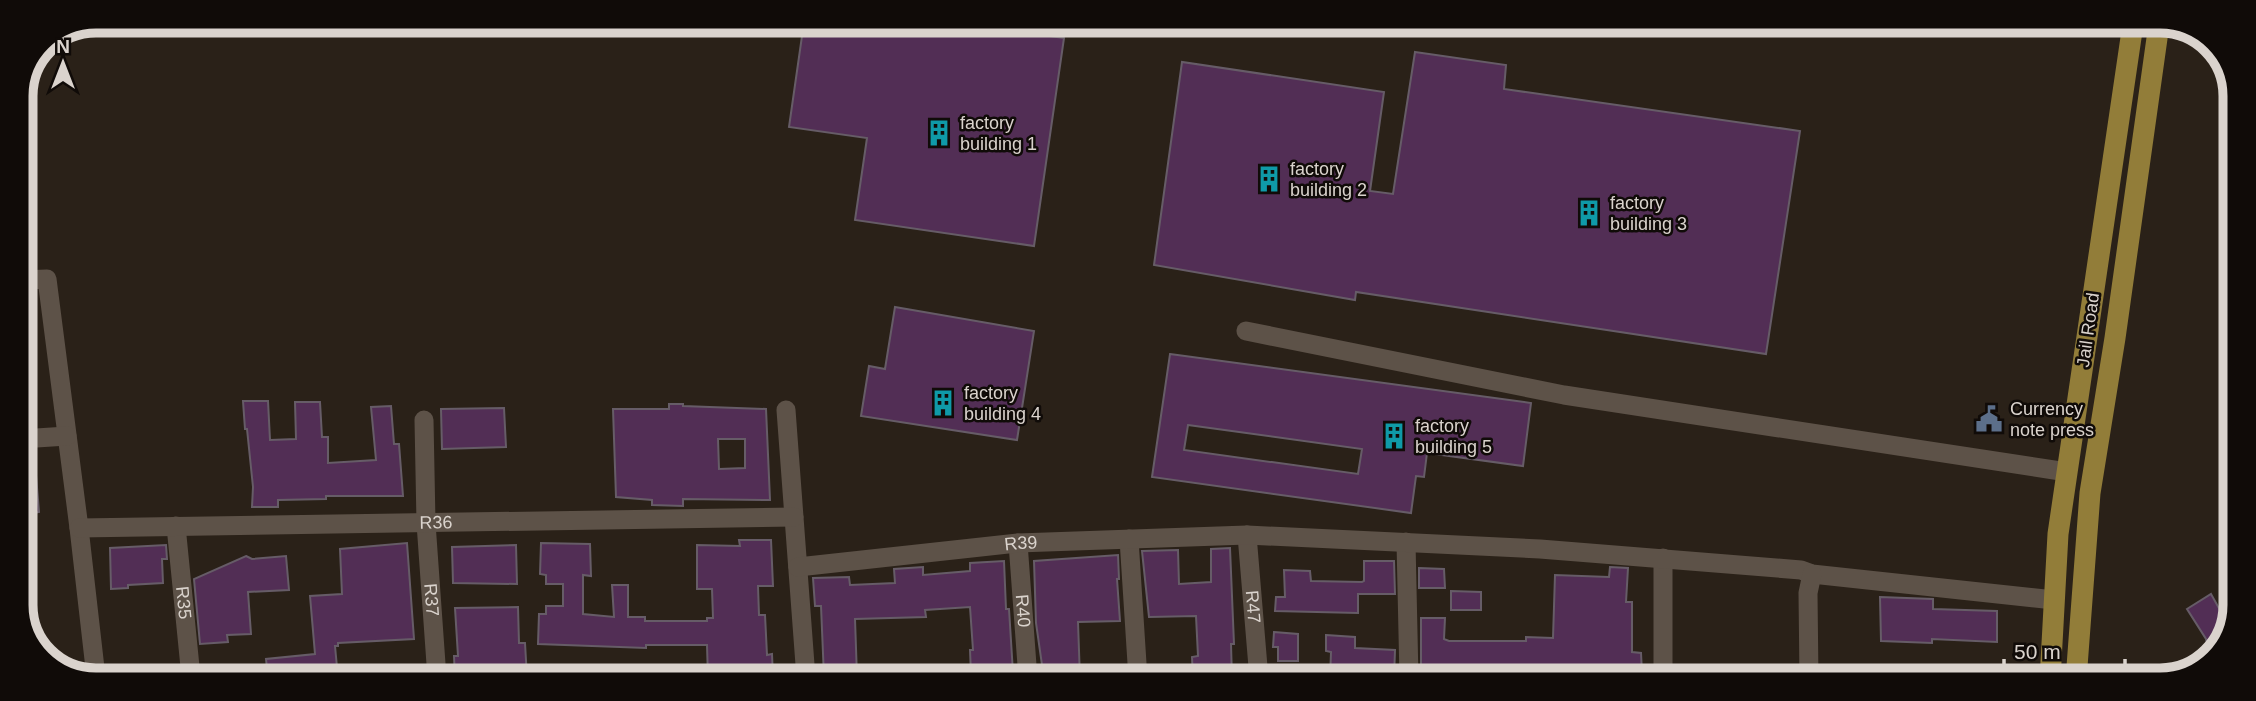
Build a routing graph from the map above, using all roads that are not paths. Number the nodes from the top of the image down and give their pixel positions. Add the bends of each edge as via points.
1 (2132, 33) edge
2 (2158, 33) edge
3 (2111, 173) junction
4 (2138, 180) junction
5 (33, 280) edge
6 (1246, 331) dead end
7 (786, 410) dead end
8 (424, 420) dead end
9 (67, 436) junction
10 (33, 438) edge
11 (2067, 472) junction
12 (794, 517) junction
13 (426, 523) junction
14 (176, 526) junction
15 (79, 528) junction
16 (1247, 535) junction
17 (1129, 539) junction
18 (1406, 542) junction
19 (1018, 543) junction
20 (1663, 558) junction
21 (797, 567) junction
22 (1812, 574) junction
23 (2054, 600) junction
24 (95, 668) edge
25 (190, 668) edge
26 (436, 668) edge
27 (805, 668) edge
28 (1027, 668) edge
29 (1137, 668) edge
30 (1258, 668) edge
31 (1409, 668) edge
32 (1663, 668) edge
33 (1809, 668) edge
34 (2051, 668) edge
35 (2077, 668) edge

1 - 3 main road, Jail Road
2 - 4 main road
3 - 4 main road
3 - 11 main road, Jail Road
4 - 35 main road via 2090,493
5 - 9 street via 47,279
6 - 11 street via 1564,395
7 - 12 street
8 - 13 street, R37
9 - 10 street
9 - 15 street
11 - 23 main road, Jail Road
12 - 13 street, R36
12 - 21 street
13 - 14 street, R36
13 - 26 street, R37
14 - 15 street, R36
14 - 25 street, R35
15 - 24 street
16 - 17 street, R39
16 - 18 street, R39
16 - 30 street, R47
17 - 19 street, R39
17 - 29 street
18 - 20 street, R39
18 - 31 street
19 - 21 street, R39
19 - 28 street, R40
20 - 22 street, R39
20 - 32 street
21 - 27 street
22 - 23 street, R39
22 - 33 street
23 - 34 main road, Jail Road

